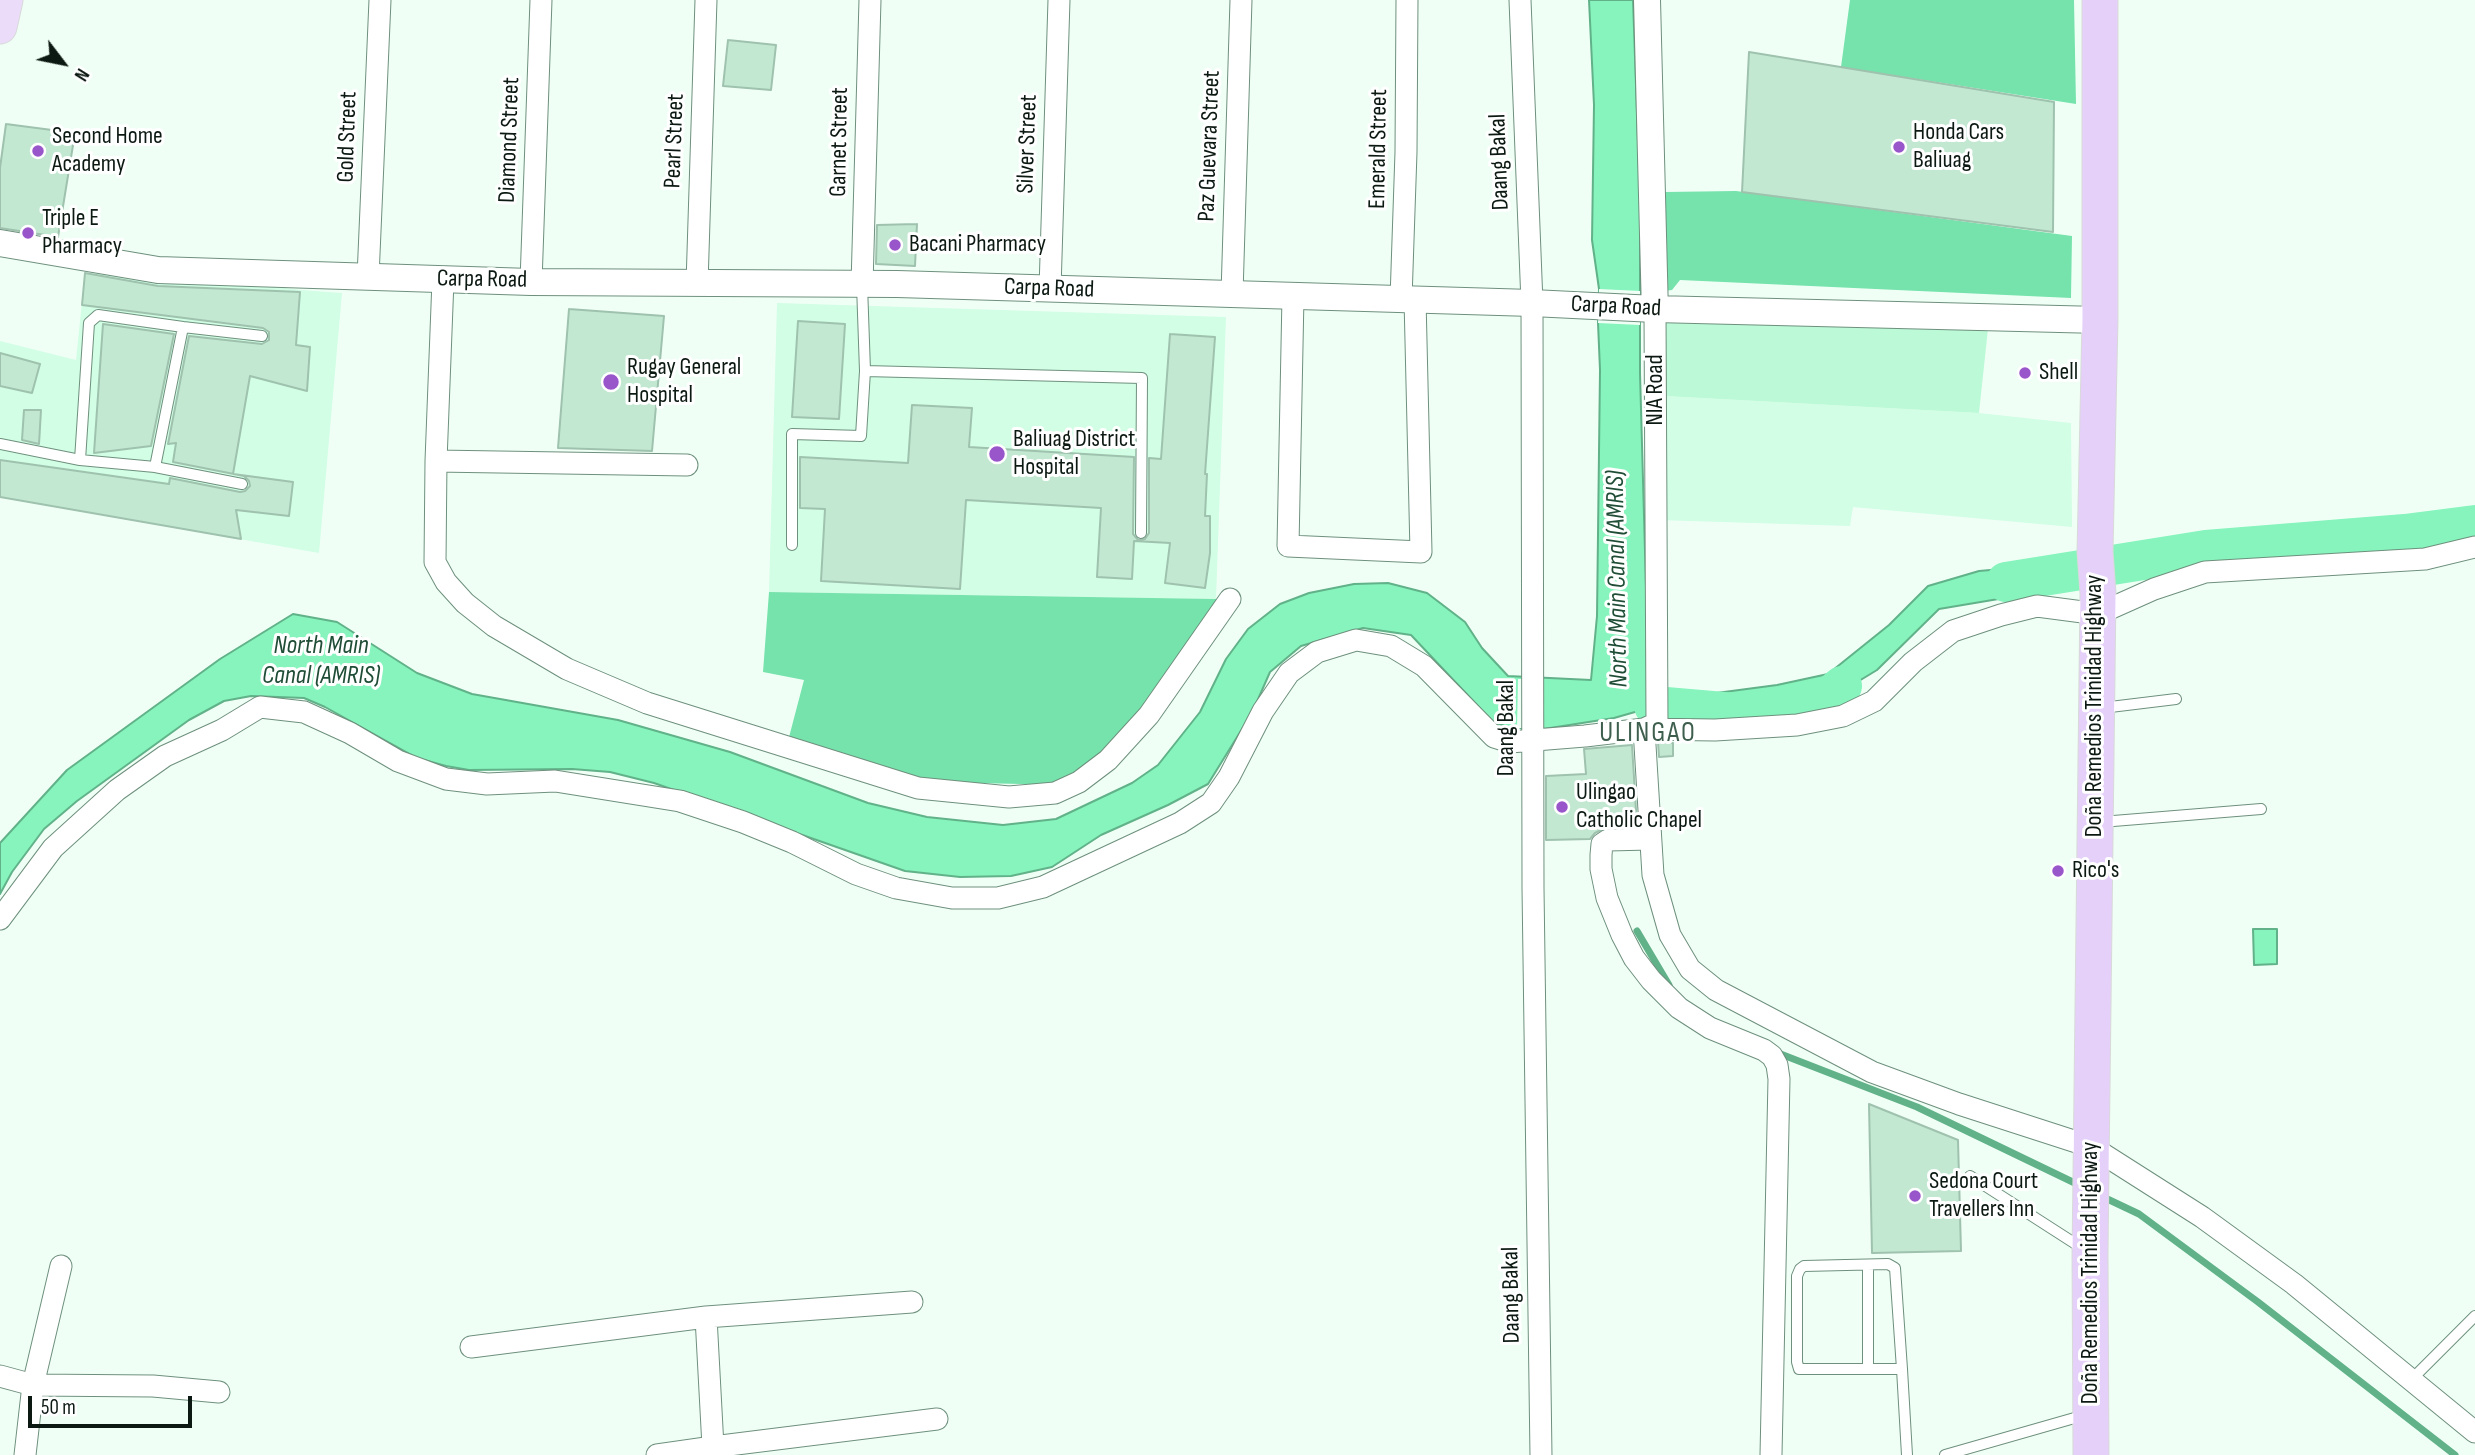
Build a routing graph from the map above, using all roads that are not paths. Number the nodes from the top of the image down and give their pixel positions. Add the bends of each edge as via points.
1 (6, 0) edge
2 (380, 0) edge
3 (541, 0) edge
4 (706, 0) edge
5 (870, 0) edge
6 (1059, 0) edge
7 (1241, 0) edge
8 (1407, 0) edge
9 (1520, 0) edge
10 (1647, 0) edge
11 (2100, 0) edge
12 (0, 27) edge
13 (0, 243) edge
14 (368, 277) junction
15 (443, 280) junction
16 (531, 282) junction
17 (697, 284) junction
18 (862, 285) junction
19 (1050, 289) junction
20 (1232, 294) junction
21 (1293, 296) junction
22 (1408, 299) junction
23 (1532, 303) junction
24 (1650, 310) junction
25 (2100, 320) junction
26 (183, 327) junction
27 (262, 336) dead end
28 (864, 371) junction
29 (0, 444) edge
30 (80, 460) junction
31 (436, 461) junction
32 (687, 466) dead end
33 (155, 467) junction
34 (242, 484) dead end
35 (1141, 533) dead end
36 (792, 545) dead end
37 (2475, 547) edge
38 (1230, 599) dead end
39 (2098, 603) junction
40 (2176, 699) dead end
41 (2096, 709) junction
42 (1650, 726) junction
43 (1534, 733) junction
44 (2261, 809) dead end
45 (2095, 822) junction
46 (1650, 839) junction
47 (0, 919) edge
48 (2092, 1154) junction
49 (1970, 1176) dead end
50 (2090, 1254) junction
51 (1868, 1265) junction
52 (61, 1266) dead end
53 (912, 1301) dead end
54 (2475, 1316) edge
55 (706, 1317) junction
56 (471, 1347) dead end
57 (1868, 1369) junction
58 (1902, 1369) junction
59 (0, 1376) edge
60 (2411, 1380) junction
61 (33, 1385) junction
62 (219, 1392) dead end
63 (2091, 1413) junction
64 (937, 1419) dead end
65 (2475, 1432) edge
66 (713, 1447) junction
67 (25, 1455) edge
68 (657, 1455) edge
69 (1541, 1455) edge
70 (1771, 1455) edge
71 (1907, 1455) edge
72 (1945, 1455) edge
73 (2091, 1455) edge

1 - 12 main road
2 - 14 street, Gold Street
3 - 16 street, Diamond Street
4 - 17 street, Pearl Street
5 - 18 street, Garnet Street
6 - 19 street, Silver Street
7 - 20 street, Paz Guevara Street
8 - 22 street, Emerald Street
9 - 23 street, Daang Bakal
10 - 24 street, NIA Road
11 - 25 highway, Doña Remedios Trinidad Highway
13 - 14 street, Carpa Road via 158,270
14 - 15 street, Carpa Road
15 - 16 street, Carpa Road
15 - 31 street
16 - 17 street, Carpa Road
17 - 18 street, Carpa Road
18 - 19 street, Carpa Road
18 - 28 lane
19 - 20 street, Carpa Road
20 - 21 street, Carpa Road
21 - 22 street, Carpa Road
21 - 22 street, Emerald Street via 1288,546 1421,552
22 - 23 street, Carpa Road
23 - 24 street, Carpa Road
23 - 43 street, Daang Bakal
24 - 25 street, Carpa Road
24 - 42 street, NIA Road via 1657,701
25 - 39 highway, Doña Remedios Trinidad Highway
26 - 27 lane
26 - 30 lane via 98,315 89,323
26 - 33 lane
28 - 35 lane via 1142,378
28 - 36 lane via 861,436 792,434
29 - 30 lane
30 - 33 lane
31 - 32 street
31 - 38 street via 435,562 465,603 494,626 567,669 647,703 918,788 1009,797 1055,793 1079,782 1108,760 1149,715
33 - 34 lane
37 - 39 street via 2425,559 2205,572
39 - 41 highway, Doña Remedios Trinidad Highway
39 - 42 street via 2037,606 1953,631 1874,701 1843,716 1797,725 1715,730
40 - 41 lane
41 - 45 highway, Doña Remedios Trinidad Highway
42 - 43 street
42 - 46 street, NIA Road
43 - 47 street via 1510,742 1494,737 1424,666 1391,646 1356,640 1317,652 1289,673 1211,803 1044,887 998,898 952,898 896,888 856,874 792,842 680,801 555,781 486,785 446,779 398,761 304,712 260,707 165,757 117,790 53,848
43 - 69 street, Daang Bakal
44 - 45 lane
45 - 48 highway, Doña Remedios Trinidad Highway
46 - 48 street, NIA Road via 1653,875 1670,935 1690,969 1716,990 1872,1072
46 - 70 street via 1602,844 1607,898 1634,958 1679,1008 1710,1028 1764,1050 1777,1065
48 - 50 highway, Doña Remedios Trinidad Highway
48 - 60 street, NIA Road via 2202,1217 2294,1283
49 - 50 lane
50 - 63 highway, Doña Remedios Trinidad Highway
51 - 57 lane
51 - 57 lane via 1804,1266 1797,1276 1799,1369
51 - 58 lane via 1895,1268
52 - 61 street
53 - 55 street
54 - 60 lane
55 - 56 street
55 - 66 street
57 - 58 lane
58 - 71 lane
59 - 61 street
60 - 65 street, NIA Road
61 - 62 street via 153,1386
61 - 67 street
63 - 72 lane
63 - 73 highway, Doña Remedios Trinidad Highway
64 - 66 street
66 - 68 street

